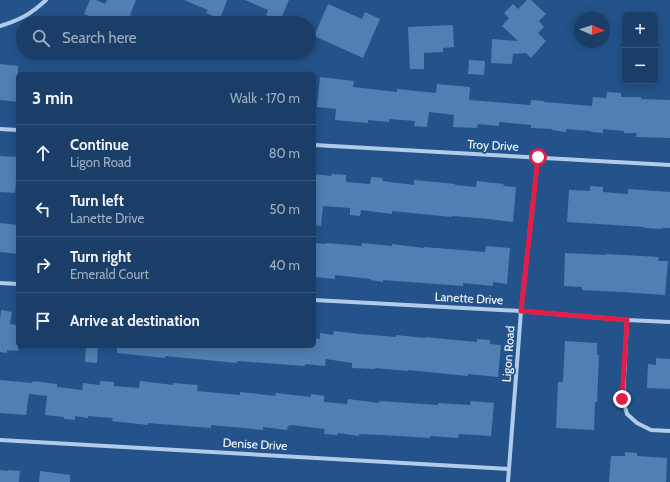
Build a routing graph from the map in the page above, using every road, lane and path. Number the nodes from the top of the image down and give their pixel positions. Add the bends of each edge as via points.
1 (46, 0) edge
2 (25, 16) edge
3 (16, 21) edge
4 (0, 26) edge
5 (0, 129) edge
6 (16, 130) edge
7 (316, 145) edge
8 (538, 157) junction
9 (670, 165) edge
10 (0, 283) edge
11 (16, 284) edge
12 (316, 300) edge
13 (521, 311) junction
14 (627, 320) junction
15 (670, 322) edge
16 (670, 431) edge
17 (0, 440) edge
18 (509, 469) junction
19 (508, 482) edge

1 - 2 street
3 - 4 street
5 - 6 street
7 - 8 street, Troy Drive
8 - 9 street, Troy Drive
8 - 13 street, Ligon Road
10 - 11 street
12 - 13 street, Lanette Drive
13 - 14 street, Lanette Drive
13 - 18 street, Ligon Road
14 - 15 street, Lanette Drive
14 - 16 street via 622,399 626,414 651,430
17 - 18 street, Denise Drive
18 - 19 street, Ligon Road

